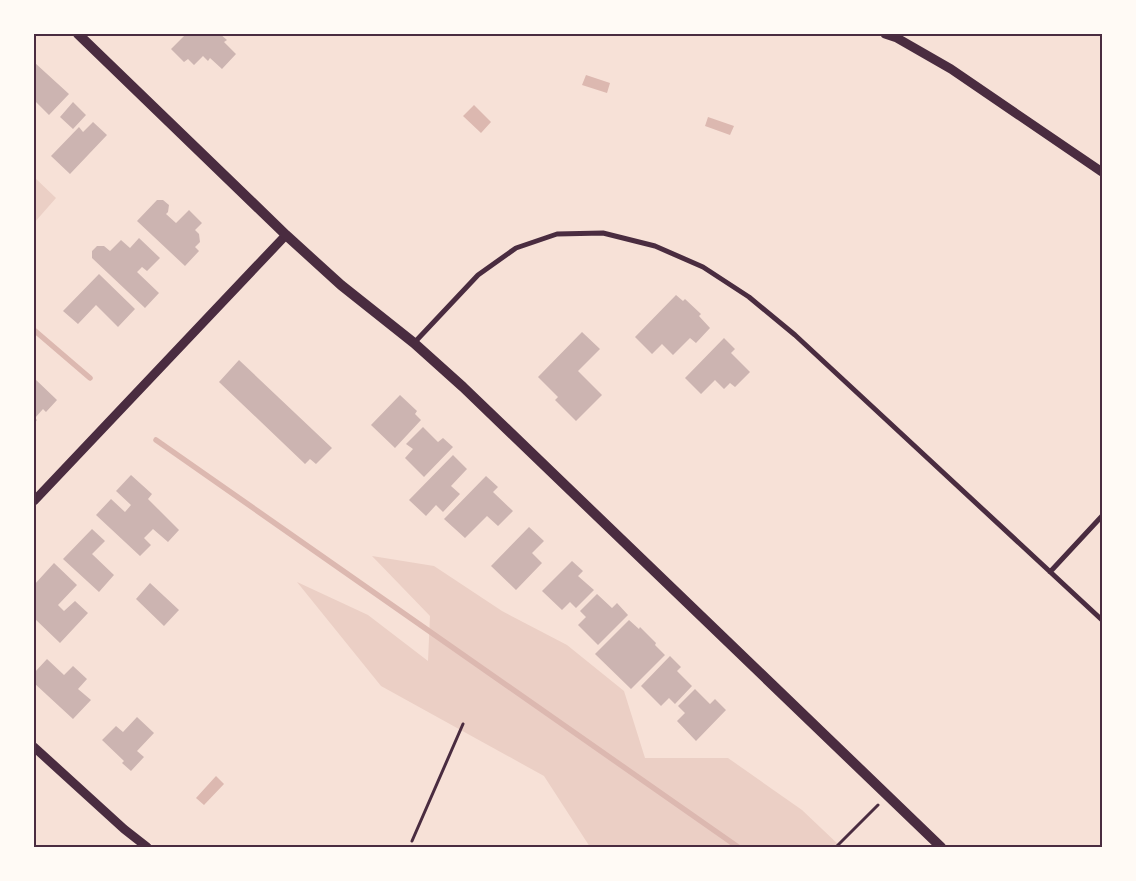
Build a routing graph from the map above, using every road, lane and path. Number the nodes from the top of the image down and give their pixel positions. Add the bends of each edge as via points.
1 (78, 34) edge
2 (885, 34) edge
3 (1102, 172) edge
4 (286, 235) junction
5 (414, 343) junction
6 (34, 501) edge
7 (1102, 516) edge
8 (1050, 572) junction
9 (1102, 620) edge
10 (463, 724) dead end
11 (34, 747) edge
12 (888, 795) junction
13 (412, 841) dead end
14 (147, 847) edge
15 (836, 847) edge
16 (941, 847) edge

1 - 4 main road
2 - 3 street via 952,69
4 - 5 main road via 341,285
4 - 6 street
5 - 8 street via 478,276 516,248 566,233 603,233 655,246 703,267 764,309
5 - 12 main road
7 - 8 street
8 - 9 street
10 - 13 path
11 - 14 street
12 - 15 path
12 - 16 main road

